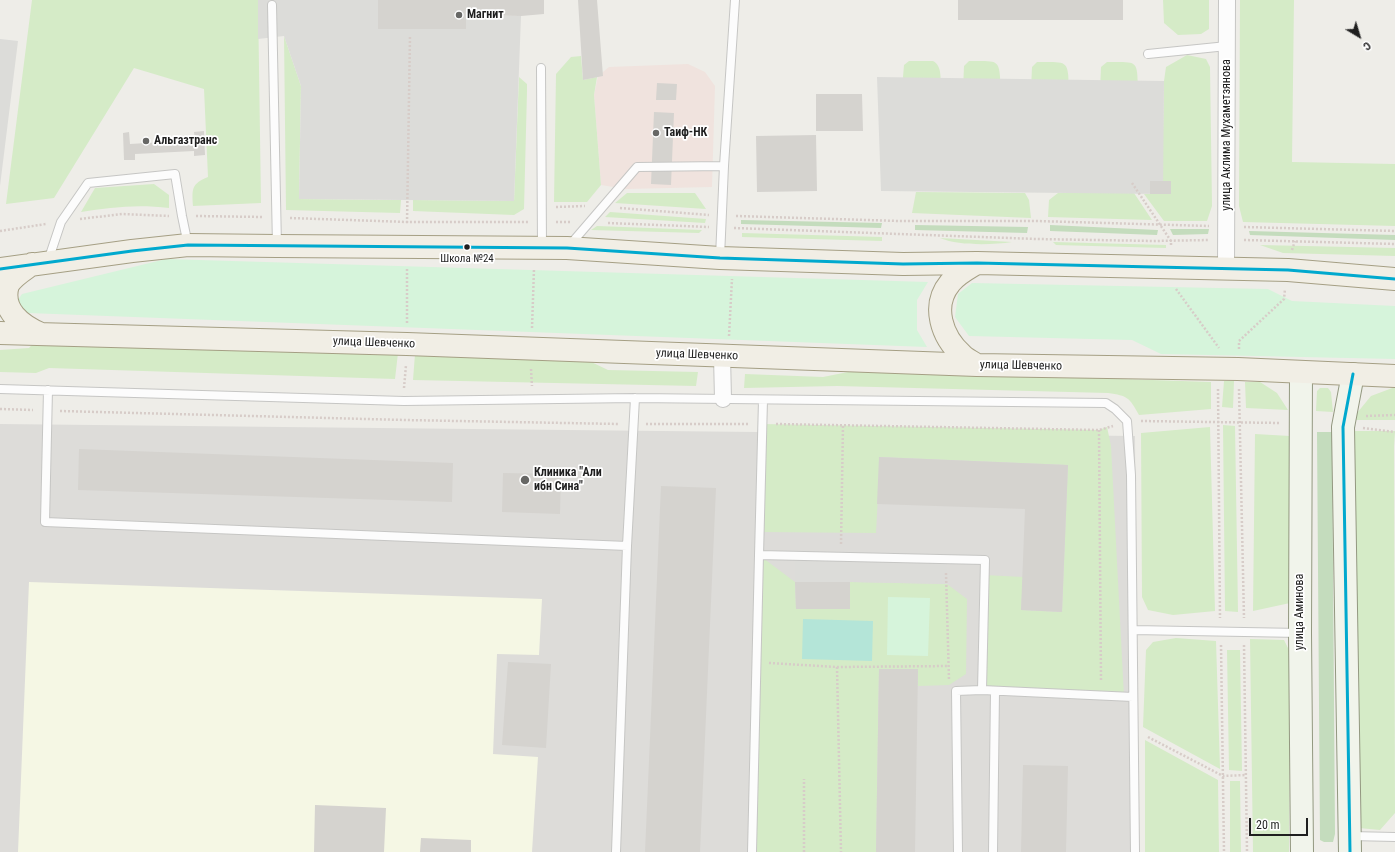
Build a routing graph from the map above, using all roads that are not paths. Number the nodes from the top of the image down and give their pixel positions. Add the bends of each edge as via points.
1 (735, 0) edge
2 (1227, 0) edge
3 (272, 5) dead end
4 (1227, 46) junction
5 (1148, 54) dead end
6 (541, 68) dead end
7 (724, 166) junction
8 (188, 245) junction
9 (277, 246) junction
10 (539, 248) junction
11 (567, 248) junction
12 (726, 258) junction
13 (40, 263) junction
14 (976, 263) junction
15 (0, 269) edge
16 (1226, 270) junction
17 (1395, 279) edge
18 (0, 333) edge
19 (43, 334) junction
20 (725, 356) junction
21 (977, 366) junction
22 (1301, 372) junction
23 (1353, 374) junction
24 (1395, 376) edge
25 (0, 389) edge
26 (48, 390) junction
27 (635, 398) junction
28 (723, 399) junction
29 (762, 400) junction
30 (627, 546) junction
31 (759, 555) junction
32 (1133, 630) junction
33 (1300, 633) junction
34 (982, 690) junction
35 (996, 691) junction
36 (1133, 697) junction
37 (1395, 836) edge
38 (1350, 844) edge
39 (616, 852) edge
40 (752, 852) edge
41 (958, 852) edge
42 (993, 852) edge
43 (1135, 852) edge
44 (1302, 852) edge

1 - 7 lane
2 - 4 street, улица Аклима Мухаметзянова
3 - 9 lane
4 - 5 lane
4 - 16 street, улица Аклима Мухаметзянова
6 - 10 lane via 542,222
7 - 11 lane via 637,167
7 - 12 lane via 721,227
8 - 9 main road
8 - 13 main road
8 - 13 lane via 176,174 88,183 61,222
9 - 10 main road
10 - 11 main road
11 - 12 main road
12 - 14 main road via 903,264
13 - 15 main road
13 - 19 main road via 18,275 8,286 5,299 8,311 17,321
14 - 16 main road
14 - 21 main road via 962,271 950,283 942,296 940,312 942,327 950,341 961,355
16 - 17 main road via 1288,270
18 - 19 main road, улица Шевченко
19 - 20 main road, улица Шевченко
20 - 21 main road, улица Шевченко
20 - 28 street
21 - 22 main road, улица Шевченко
22 - 23 main road, улица Шевченко
22 - 33 street, улица Аминова
23 - 24 main road, улица Шевченко
23 - 38 street via 1342,427
25 - 26 lane
26 - 27 lane via 404,401
26 - 30 lane via 45,522
27 - 28 lane
27 - 30 lane
28 - 29 lane
29 - 31 lane
29 - 32 lane via 1106,403 1128,421
30 - 39 lane
31 - 34 lane via 985,560
31 - 40 lane
32 - 33 lane
32 - 36 lane
33 - 44 street, улица Аминова
34 - 35 lane
34 - 41 lane via 956,691
35 - 36 lane
35 - 42 lane
36 - 43 lane
37 - 38 lane

